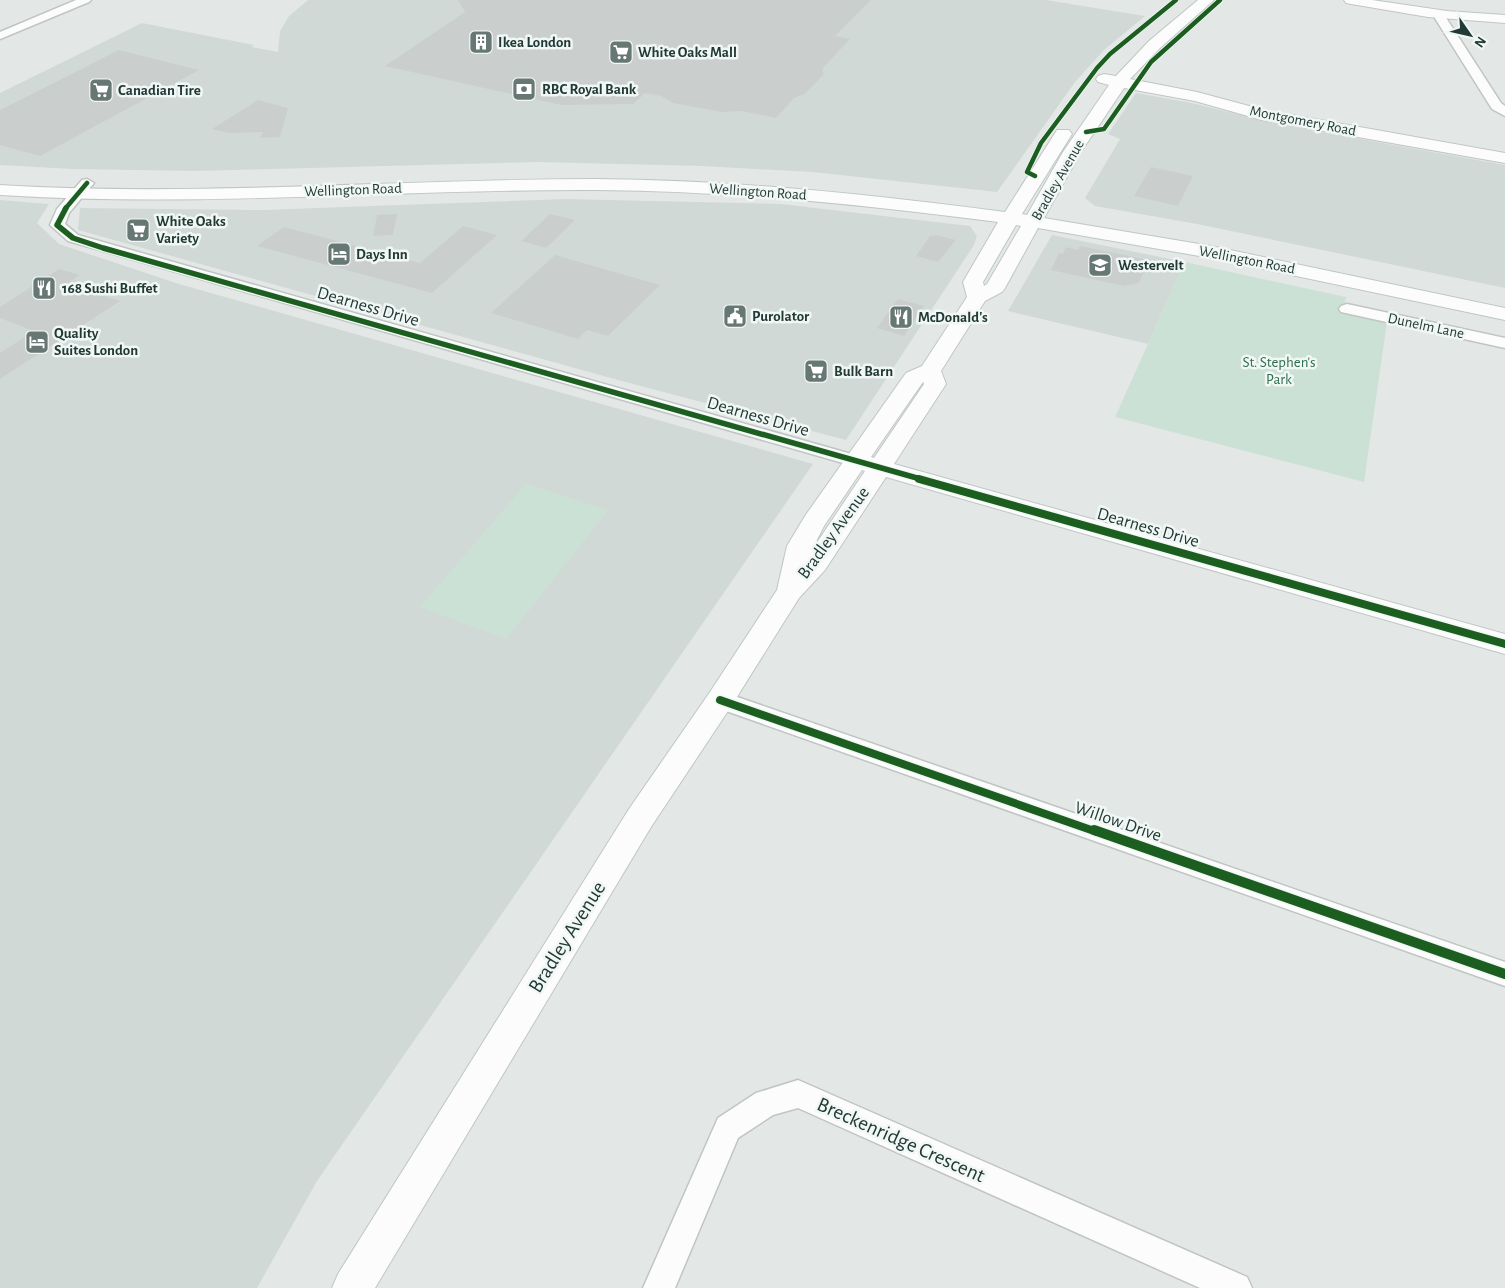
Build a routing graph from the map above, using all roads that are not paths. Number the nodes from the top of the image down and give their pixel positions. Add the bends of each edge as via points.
1 (85, 0) edge
2 (1187, 0) edge
3 (1206, 0) edge
4 (1350, 0) edge
5 (1440, 15) junction
6 (1505, 18) edge
7 (0, 36) edge
8 (1110, 81) junction
9 (1505, 112) edge
10 (1505, 158) edge
11 (0, 178) edge
12 (81, 189) junction
13 (0, 190) edge
14 (1015, 211) junction
15 (1037, 214) junction
16 (977, 297) junction
17 (1505, 299) edge
18 (1347, 309) dead end
19 (1505, 314) edge
20 (1505, 343) edge
21 (868, 464) junction
22 (1505, 644) edge
23 (720, 700) junction
24 (1505, 974) edge
25 (352, 1288) edge
26 (659, 1288) edge
27 (1236, 1288) edge

1 - 7 street
2 - 8 main road, Bradley Avenue via 1126,52
3 - 8 main road, Bradley Avenue
4 - 5 main road
5 - 6 main road
5 - 9 street via 1496,106
8 - 10 main road, Montgomery Road via 1197,97 1262,115
8 - 14 main road, Bradley Avenue via 1046,158
8 - 15 main road, Bradley Avenue
11 - 12 main road, Wellington Road
12 - 13 main road, Wellington Road
12 - 14 main road, Wellington Road via 182,194 574,178 715,176 859,187
12 - 21 street, Dearness Drive via 62,212 57,225 73,238
14 - 15 main road, Wellington Road
14 - 16 main road, Bradley Avenue via 974,282
15 - 16 main road, Bradley Avenue via 995,288
15 - 17 main road, Wellington Road via 1203,238
15 - 19 main road, Wellington Road
16 - 21 main road, Bradley Avenue via 930,372 935,384
18 - 20 street, Dunelm Lane
21 - 22 main road, Dearness Drive
21 - 23 main road, Bradley Avenue via 816,564 790,591
23 - 24 street, Willow Drive
23 - 25 main road, Bradley Avenue via 640,818
26 - 27 street, Breckenridge Crescent via 728,1128 766,1103 798,1094

